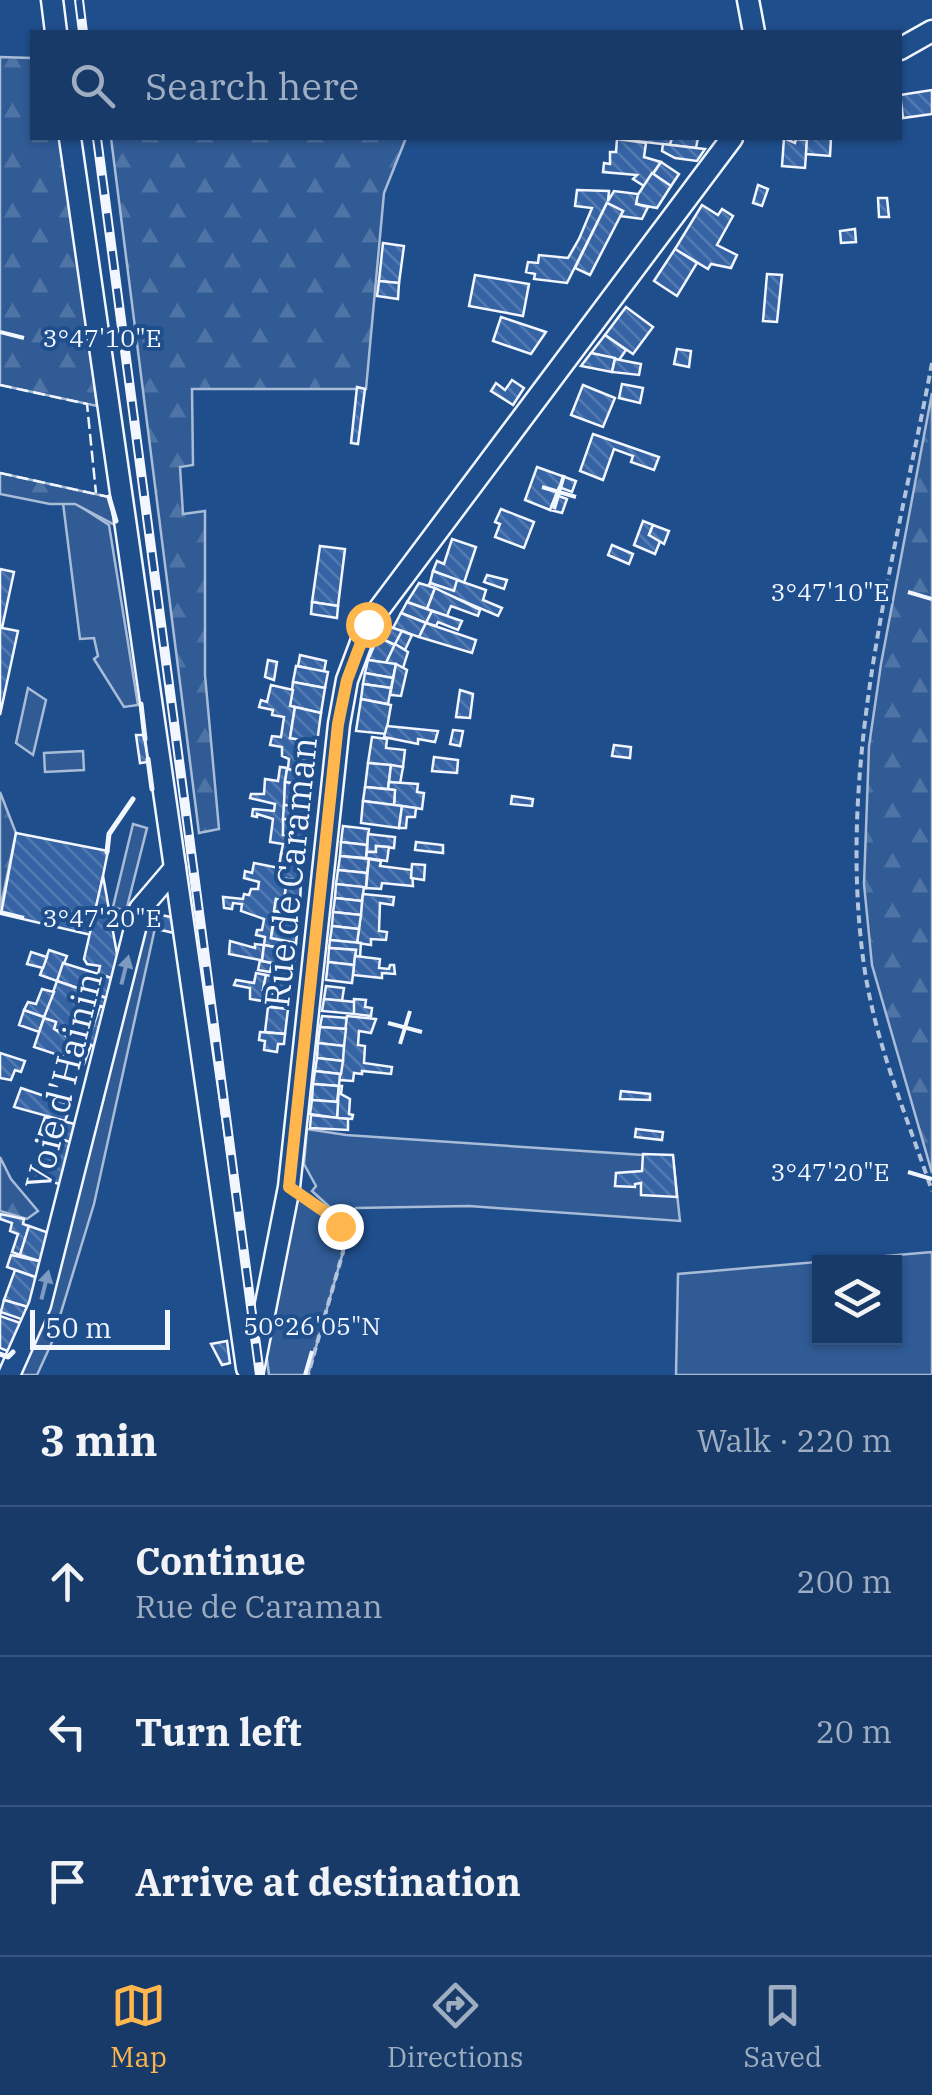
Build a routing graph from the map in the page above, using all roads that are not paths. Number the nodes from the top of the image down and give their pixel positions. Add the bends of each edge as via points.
1 (52, 0) edge
2 (748, 0) edge
3 (56, 30) edge
4 (754, 30) edge
5 (932, 31) edge
6 (902, 48) edge
7 (70, 140) edge
8 (731, 140) edge
9 (174, 868) junction
10 (9, 1375) edge
11 (250, 1375) edge

1 - 3 street
2 - 4 street
5 - 6 street
7 - 9 street
8 - 11 street, Rue de Caraman via 368,624 357,650 338,724 289,1187
10 -> 9 street, Voie d'Hainin via 40,1305 140,909
9 - 11 street

